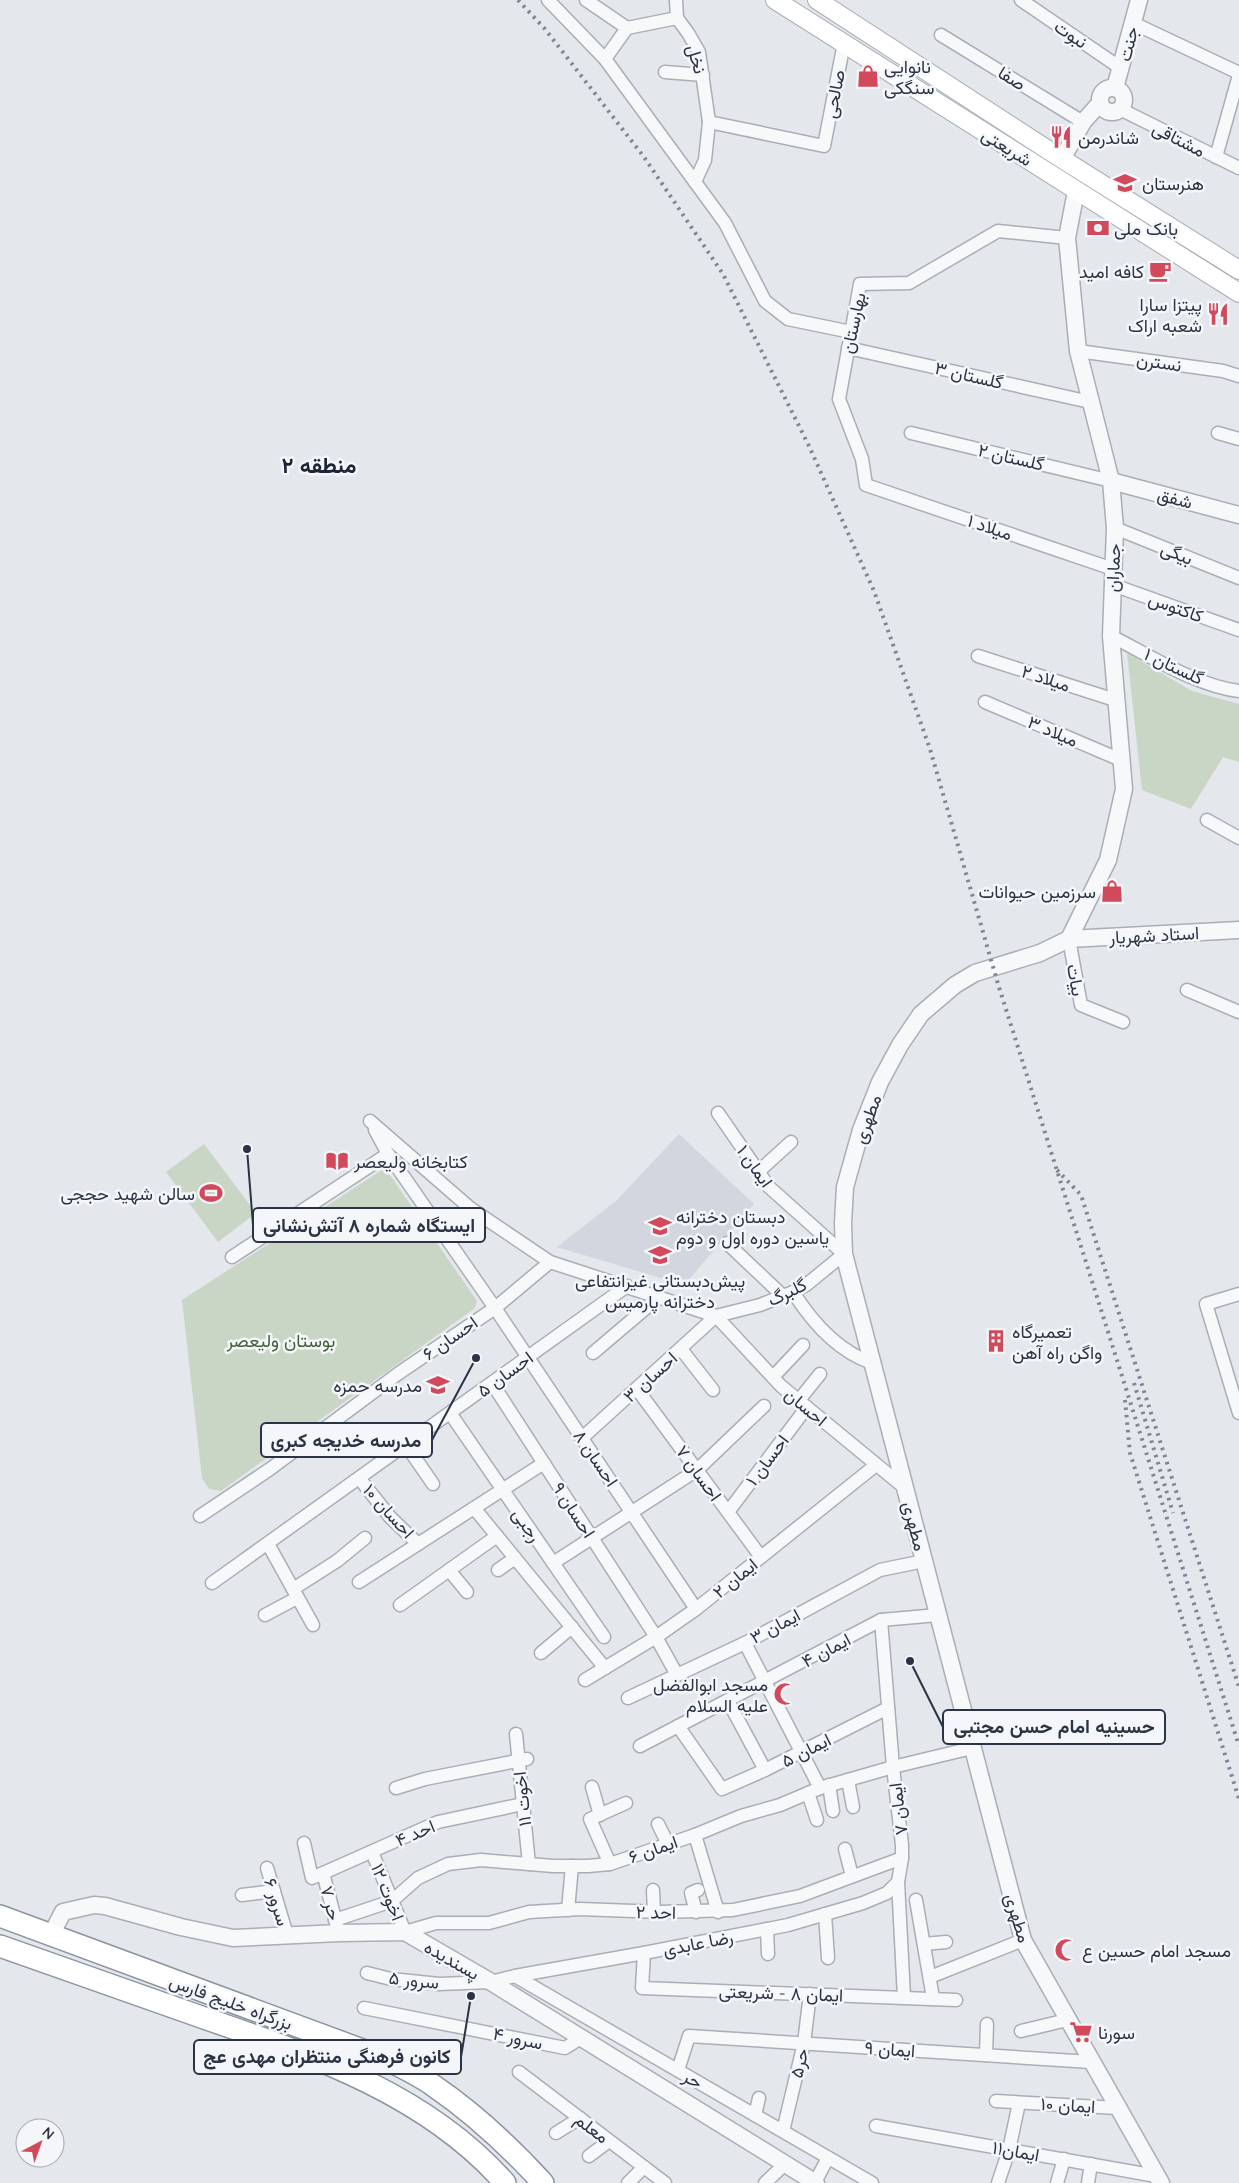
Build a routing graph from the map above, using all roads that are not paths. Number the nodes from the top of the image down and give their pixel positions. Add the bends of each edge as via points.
1 (548, 0) edge
2 (586, 0) edge
3 (676, 0) edge
4 (774, 0) edge
5 (817, 0) edge
6 (1021, 0) edge
7 (1139, 0) edge
8 (677, 18) junction
9 (1133, 23) junction
10 (627, 28) junction
11 (941, 35) dead end
12 (844, 43) junction
13 (604, 59) junction
14 (1122, 69) junction
15 (665, 72) dead end
16 (1239, 74) edge
17 (703, 75) junction
18 (1115, 88) junction
19 (1100, 103) junction
20 (1235, 105) edge
21 (1120, 109) junction
22 (709, 122) junction
23 (1083, 122) junction
24 (1216, 157) junction
25 (1062, 158) junction
26 (1239, 168) edge
27 (695, 182) junction
28 (1076, 191) junction
29 (1066, 238) junction
30 (1239, 270) edge
31 (1239, 293) edge
32 (851, 332) junction
33 (848, 348) junction
34 (1078, 351) junction
35 (1239, 376) edge
36 (1090, 402) junction
37 (1218, 433) dead end
38 (911, 434) dead end
39 (1239, 439) edge
40 (1111, 481) junction
41 (866, 485) joint
42 (1239, 516) edge
43 (1115, 528) junction
44 (1113, 577) junction
45 (1239, 578) edge
46 (1239, 630) edge
47 (1111, 636) junction
48 (978, 656) dead end
49 (1239, 691) edge
50 (1115, 700) junction
51 (985, 702) dead end
52 (1121, 760) junction
53 (1207, 820) dead end
54 (1239, 838) edge
55 (1239, 930) edge
56 (1069, 939) junction
57 (1187, 990) dead end
58 (1239, 1012) edge
59 (1123, 1022) dead end
60 (718, 1112) dead end
61 (791, 1142) dead end
62 (388, 1154) junction
63 (758, 1172) junction
64 (727, 1243) dead end
65 (844, 1254) junction
66 (232, 1257) dead end
67 (550, 1262) junction
68 (627, 1286) junction
69 (788, 1294) junction
70 (1239, 1294) edge
71 (659, 1297) junction
72 (495, 1308) junction
73 (716, 1316) junction
74 (803, 1346) dead end
75 (681, 1349) junction
76 (593, 1353) dead end
77 (528, 1357) junction
78 (872, 1363) junction
79 (820, 1374) dead end
80 (773, 1377) junction
81 (492, 1383) junction
82 (637, 1389) junction
83 (713, 1390) dead end
84 (803, 1404) junction
85 (764, 1406) dead end
86 (450, 1413) junction
87 (1239, 1413) edge
88 (582, 1438) junction
89 (406, 1445) junction
90 (544, 1463) junction
91 (876, 1465) junction
92 (697, 1470) junction
93 (359, 1478) junction
94 (433, 1484) dead end
95 (905, 1488) junction
96 (502, 1489) junction
97 (474, 1508) junction
98 (728, 1512) junction
99 (632, 1513) junction
100 (200, 1516) dead end
101 (497, 1536) junction
102 (365, 1538) dead end
103 (592, 1538) junction
104 (268, 1544) junction
105 (418, 1544) junction
106 (761, 1557) junction
107 (515, 1558) junction
108 (924, 1562) junction
109 (553, 1563) junction
110 (449, 1570) junction
111 (498, 1570) dead end
112 (360, 1582) dead end
113 (212, 1584) dead end
114 (467, 1592) dead end
115 (295, 1593) junction
116 (400, 1605) dead end
117 (696, 1609) junction
118 (265, 1615) dead end
119 (938, 1615) junction
120 (881, 1620) junction
121 (313, 1625) dead end
122 (572, 1627) junction
123 (604, 1637) dead end
124 (656, 1637) junction
125 (745, 1642) junction
126 (541, 1652) dead end
127 (605, 1668) junction
128 (677, 1675) junction
129 (585, 1680) dead end
130 (765, 1682) junction
131 (628, 1698) dead end
132 (728, 1701) junction
133 (888, 1708) junction
134 (678, 1726) junction
135 (516, 1734) dead end
136 (640, 1746) dead end
137 (972, 1748) junction
138 (801, 1752) junction
139 (522, 1760) junction
140 (893, 1767) junction
141 (765, 1770) junction
142 (848, 1780) junction
143 (592, 1787) dead end
144 (396, 1788) dead end
145 (819, 1789) junction
146 (626, 1803) dead end
147 (523, 1804) junction
148 (854, 1807) dead end
149 (833, 1811) dead end
150 (600, 1815) junction
151 (817, 1820) dead end
152 (658, 1824) dead end
153 (695, 1835) junction
154 (304, 1842) dead end
155 (668, 1844) junction
156 (845, 1849) dead end
157 (372, 1852) junction
158 (902, 1858) junction
159 (529, 1864) junction
160 (610, 1864) junction
161 (572, 1866) junction
162 (267, 1868) dead end
163 (317, 1876) junction
164 (852, 1876) junction
165 (898, 1882) junction
166 (653, 1890) dead end
167 (698, 1890) dead end
168 (274, 1891) junction
169 (242, 1895) dead end
170 (392, 1900) junction
171 (916, 1900) dead end
172 (568, 1910) junction
173 (654, 1912) junction
174 (696, 1912) junction
175 (718, 1912) junction
176 (825, 1914) junction
177 (0, 1916) edge
178 (337, 1926) junction
179 (767, 1929) junction
180 (405, 1932) junction
181 (51, 1935) junction
182 (287, 1935) junction
183 (1023, 1940) junction
184 (946, 1942) dead end
185 (924, 1944) junction
186 (0, 1946) edge
187 (644, 1953) junction
188 (768, 1954) dead end
189 (828, 1958) dead end
190 (367, 1973) dead end
191 (514, 1976) junction
192 (930, 1977) junction
193 (490, 1982) junction
194 (810, 1994) junction
195 (904, 1997) junction
196 (933, 1998) junction
197 (956, 2000) dead end
198 (364, 2008) dead end
199 (1067, 2020) junction
200 (986, 2024) dead end
201 (1021, 2031) dead end
202 (581, 2038) junction
203 (804, 2043) junction
204 (986, 2055) junction
205 (1091, 2062) junction
206 (678, 2070) junction
207 (519, 2072) dead end
208 (759, 2098) dead end
209 (996, 2101) dead end
210 (1018, 2103) junction
211 (1117, 2108) junction
212 (755, 2115) junction
213 (580, 2118) junction
214 (876, 2126) dead end
215 (783, 2131) junction
216 (556, 2133) dead end
217 (609, 2141) junction
218 (1009, 2150) junction
219 (589, 2156) dead end
220 (828, 2158) junction
221 (1064, 2159) junction
222 (785, 2164) junction
223 (1091, 2164) junction
224 (644, 2167) junction
225 (1158, 2179) edge
226 (505, 2183) edge
227 (543, 2183) edge
228 (628, 2183) edge
229 (665, 2183) edge
230 (765, 2183) edge
231 (816, 2183) edge
232 (872, 2183) edge
233 (998, 2183) edge
234 (1058, 2183) edge
235 (1088, 2183) edge

1 - 13 street
2 - 10 street
3 - 8 street
4 - 12 main road, شریعتی
5 - 25 main road, شریعتی
6 - 14 street, نبوت
7 - 9 street, جنت
8 - 10 street
8 - 17 street, نخل via 699,52
9 - 14 street, جنت
9 - 16 street
10 - 13 street
11 - 23 street, صفا
12 - 22 street, صالحی via 824,146
12 - 28 main road, شریعتی
13 - 27 street
14 - 18 street, جنت
15 - 17 street
16 - 20 street
17 - 22 street, نخل
18 - 19 street via 1105,90 1100,96
18 - 21 street via 1123,97
19 - 21 street via 1107,111
19 - 23 street
20 - 24 street
21 - 24 street, مشتاقی
22 - 27 street, نخل via 705,160
23 - 25 street
24 - 26 street, مشتاقی
25 - 30 main road, شریعتی
27 - 32 street via 725,222 766,301 788,320
28 - 29 street, جماران
28 - 31 main road, شریعتی
29 - 32 street, بهارستان via 998,231 909,283 860,284
29 - 34 street, جماران
32 - 33 street, بهارستان
33 - 36 street, گلستان ۳
33 - 41 street, بهارستان via 839,398 862,458
34 - 35 street, نسترن
34 - 36 street, جماران
36 - 40 street, جماران
37 - 39 street
38 - 40 street, گلستان ۲
40 - 42 street, شفق
40 - 43 street, جماران
41 - 44 street, میلاد ۱
43 - 44 street, جماران
43 - 45 street, بیگی
44 - 46 street, کاکتوس
44 - 47 street, جماران
47 - 49 street, گلستان ۱ via 1192,676
47 - 50 street, جماران
48 - 50 street, میلاد ۲
50 - 52 street, جماران
51 - 52 street, میلاد ۳
52 - 56 street, جماران via 1124,789 1108,860
53 - 54 street
55 - 56 street, استاد شهریار
56 - 59 street, بیات via 1081,1005
56 - 65 street, مطهری via 1040,953 976,973 955,984 921,1014 880,1082 861,1130 846,1187
57 - 58 street
60 - 63 street, ایمان ۱
61 - 63 street
62 - 66 street
62 - 67 street, احسان ۸ via 370,1121 470,1208
62 - 72 street, احسان ۸
63 - 65 street, ایمان ۱ via 768,1187
64 - 69 street
65 - 69 street, گلبرگ via 806,1285
65 - 78 street, مطهری
67 - 68 street
67 - 72 street, احسان ۶
68 - 71 street
68 - 77 street, احسان ۵
69 - 73 street, گلبرگ
69 - 78 street via 824,1332 856,1358
70 - 87 street via 1206,1304
71 - 73 street
71 - 76 street
72 - 77 street, احسان ۸
72 - 100 street, احسان ۶
73 - 75 street, احسان ۳
73 - 80 street, احسان
74 - 80 street
75 - 82 street, احسان ۳
75 - 83 street
77 - 81 street, احسان ۵
77 - 88 street, احسان ۸
78 - 95 street, مطهری
79 - 84 street, احسان ۱
80 - 84 street, احسان
81 - 86 street, احسان ۵
81 - 90 street, احسان ۹
82 - 88 street, احسان ۳
82 - 92 street, احسان ۷
84 - 91 street, احسان
84 - 98 street, احسان ۱
85 - 92 street
86 - 89 street, احسان ۵
86 - 96 street, رجبی
88 - 99 street, احسان ۸
89 - 93 street, احسان ۵
89 - 94 street
90 - 96 street
90 - 103 street, احسان ۹
91 - 95 street, احسان
91 - 106 street, ایمان ۲
92 - 98 street, احسان ۷
92 - 99 street
93 - 104 street, احسان ۵
93 - 105 street, احسان ۱۰
95 - 108 street, مطهری
96 - 97 street
96 - 109 street, رجبی
97 - 101 street, رجبی
97 - 105 street
98 - 106 street, احسان ۷
99 - 103 street
99 - 117 street, احسان ۸
101 - 107 street, رجبی
101 - 110 street
102 - 115 street
103 - 109 street
103 - 124 street, احسان ۹
104 - 113 street, احسان ۵
104 - 115 street
105 - 112 street
106 - 117 street, ایمان ۲
107 - 111 street
107 - 122 street, رجبی
108 - 119 street, مطهری
108 - 125 street, ایمان ۳ via 880,1570
109 - 123 street, رجبی
110 - 114 street
110 - 116 street
115 - 118 street
115 - 121 street
117 - 124 street, ایمان ۲
119 - 120 street, ایمان ۴
119 - 137 street, مطهری
120 - 130 street, ایمان ۴
120 - 133 street, ایمان ۷
122 - 126 street
122 - 127 street, رجبی
124 - 127 street, ایمان ۲
124 - 128 street, احسان ۹
125 - 128 street, ایمان ۳
125 - 130 street
127 - 129 street, ایمان ۲
128 - 131 street, ایمان ۳
130 - 132 street, ایمان ۴
130 - 138 street
132 - 134 street, ایمان ۴
132 - 141 street
133 - 138 street, ایمان ۵
133 - 140 street, ایمان ۷
134 - 136 street, ایمان ۴
134 - 141 street, ایمان ۵ via 722,1789
135 - 139 street, اخوت ۱۱
137 - 140 street, ایمان ۶
137 - 183 street, مطهری
138 - 141 street, ایمان ۵
138 - 145 street
139 - 144 street via 425,1778
139 - 147 street, اخوت ۱۱
140 - 142 street, ایمان ۶
140 - 158 street, ایمان ۷
142 - 145 street, ایمان ۶
142 - 148 street
143 - 150 street
145 - 149 street
145 - 151 street
145 - 153 street, ایمان ۶
146 - 150 street
147 - 157 street, احد ۴ via 438,1822
147 - 159 street, اخوت ۱۱
150 - 160 street via 590,1819
152 - 155 street
153 - 155 street, ایمان ۶
153 - 175 street
154 - 163 street, حر ۷
155 - 160 street, ایمان ۶
156 - 164 street
157 - 163 street, احد ۴
157 - 170 street, اخوت ۱۲
158 - 164 street, احد ۲
158 - 165 street, ایمان ۷
159 - 161 street, ایمان ۶
159 - 170 street, ایمان ۶ via 481,1860 448,1864 418,1878
160 - 161 street, ایمان ۶
161 - 172 street
162 - 168 street, سرور ۶
163 - 178 street, حر ۷
164 - 175 street, احد ۲ via 800,1896
165 - 176 street, رضا عابدی via 886,1893
165 - 195 street, ایمان ۷
166 - 173 street
167 - 174 street via 691,1893
168 - 169 street
168 - 182 street, سرور ۶
170 - 178 street, ایمان ۶
170 - 180 street, اخوت ۱۲
171 - 185 street
172 - 173 street, احد ۲
172 - 180 street, احد ۲ via 529,1912 490,1923 436,1923
173 - 174 street, احد ۲
174 - 175 street, احد ۲
176 - 179 street, رضا عابدی
176 - 189 street
177 - 181 highway, بزرگراه خلیج فارس
178 - 180 street, پسندیده
178 - 182 street, پسندیده
179 - 187 street, رضا عابدی
179 - 188 street
180 - 193 street, پسندیده
181 - 182 street, پسندیده via 63,1912 94,1905 233,1938
181 - 227 highway, بزرگراه خلیج فارس via 384,2058 433,2085 476,2118 515,2152
183 - 192 street
183 - 199 street, مطهری
184 - 185 street
185 - 192 street
186 - 226 highway, بزرگراه خلیج فارس via 258,2036 370,2083 416,2108 457,2138
187 - 191 street, رضا عابدی
187 - 194 street, ایمان ۸ - شریعتی via 642,1988
190 - 193 street, سرور ۵ via 391,1980 439,1984
191 - 193 street, رضا عابدی
191 - 206 street, حر
192 - 196 street
193 - 202 street, پسندیده
194 - 195 street, ایمان ۸ - شریعتی
194 - 203 street, حر۵
195 - 196 street, ایمان ۸ - شریعتی
196 - 197 street, ایمان ۸ - شریعتی
198 - 202 street, سرور ۴ via 565,2048
199 - 201 street
199 - 205 street, مطهری
200 - 204 street
202 - 222 street, پسندیده
203 - 204 street, ایمان ۹
203 - 206 street, ایمان ۹ via 689,2036
203 - 215 street, حر۵
204 - 205 street, ایمان ۹
205 - 211 street, مطهری
206 - 212 street, حر
207 - 213 street, معلم
208 - 212 street
209 - 210 street, ایمان ۱۰
210 - 211 street, ایمان ۱۰
210 - 218 street
211 - 225 street, مطهری
212 - 215 street, حر
213 - 216 street
213 - 217 street, معلم
214 - 218 street, ایمان۱۱
215 - 220 street, حر
217 - 219 street
217 - 224 street, معلم
218 - 221 street, ایمان۱۱
218 - 233 street
220 - 231 street
220 - 232 street, حر
221 - 223 street, ایمان۱۱
221 - 234 street
222 - 230 street
222 - 231 street, پسندیده
223 - 225 street, ایمان۱۱
223 - 235 street
224 - 228 street
224 - 229 street, معلم

